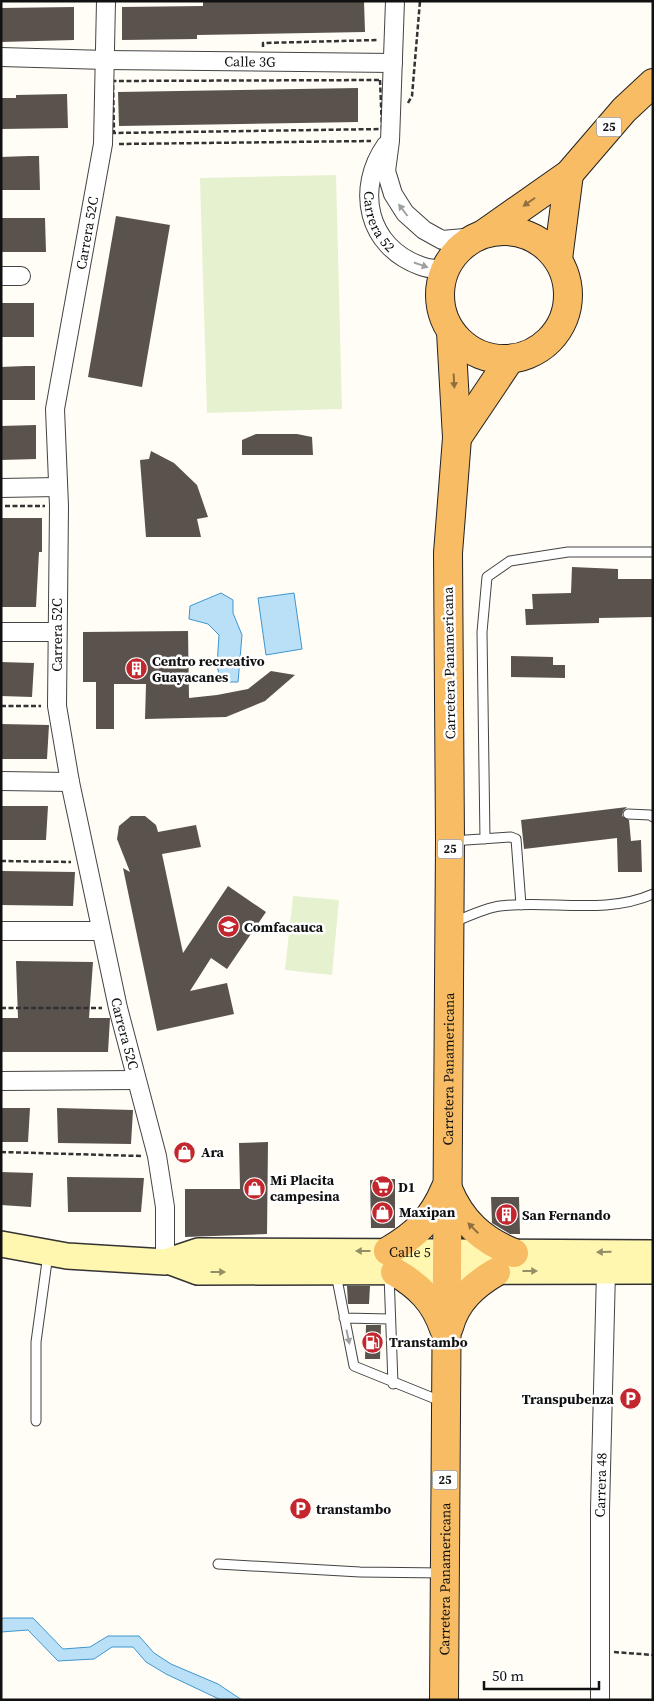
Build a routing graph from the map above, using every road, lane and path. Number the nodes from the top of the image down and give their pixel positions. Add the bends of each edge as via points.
1 (106, 1) edge
2 (395, 1) edge
3 (420, 1) edge
4 (1, 56) edge
5 (106, 60) junction
6 (393, 63) junction
7 (380, 80) dead end
8 (113, 81) dead end
9 (653, 83) edge
10 (387, 128) junction
11 (108, 138) junction
12 (569, 174) junction
13 (480, 235) junction
14 (558, 259) junction
15 (444, 270) junction
16 (1, 276) edge
17 (21, 276) dead end
18 (451, 332) junction
19 (510, 359) junction
20 (457, 438) junction
21 (1, 488) edge
22 (58, 488) junction
23 (1, 506) edge
24 (58, 506) junction
25 (653, 552) edge
26 (1, 632) edge
27 (56, 632) junction
28 (1, 706) edge
29 (57, 706) junction
30 (1, 781) edge
31 (70, 782) junction
32 (628, 814) dead end
33 (653, 817) edge
34 (485, 839) junction
35 (450, 841) junction
36 (1, 861) edge
37 (88, 862) junction
38 (653, 894) edge
39 (521, 905) junction
40 (450, 924) junction
41 (101, 930) junction
42 (1, 931) edge
43 (1, 1008) edge
44 (118, 1008) junction
45 (136, 1080) junction
46 (1, 1081) edge
47 (1, 1152) edge
48 (157, 1156) junction
49 (447, 1185) junction
50 (1, 1244) edge
51 (48, 1253) junction
52 (653, 1253) edge
53 (168, 1262) junction
54 (446, 1262) junction
55 (505, 1262) junction
56 (391, 1265) junction
57 (606, 1271) junction
58 (653, 1271) edge
59 (335, 1272) junction
60 (344, 1318) junction
61 (390, 1319) junction
62 (446, 1338) junction
63 (393, 1384) junction
64 (446, 1403) junction
65 (36, 1421) dead end
66 (218, 1564) dead end
67 (445, 1574) junction
68 (600, 1651) junction
69 (653, 1655) edge
70 (444, 1700) edge
71 (600, 1700) edge

1 - 5 street, Carrera 52C
2 - 6 street, Carrera 52
3 - 10 path via 412,96 406,108
4 - 5 street, Calle 3G
5 - 6 street, Calle 3G
5 - 11 street, Carrera 52C
6 - 10 street, Carrera 52
7 - 8 path
9 - 12 highway, 25
10 - 11 path
10 - 11 path
13 -> 10 street, Carrera 52 via 442,240 424,230 405,213 393,194 386,171
10 -> 15 street, Carrera 52 via 369,180 368,202 374,224 385,242 402,257 422,267
11 - 22 street, Carrera 52C via 55,409
12 -> 13 highway, 25
12 - 14 highway
13 - 14 highway via 505,230 526,234 544,244
13 - 15 highway via 462,245
14 - 19 highway via 567,276 569,295 566,314 558,331 545,345 528,355
15 - 18 highway via 439,291 442,313
16 - 17 street
18 - 19 highway via 476,354
18 -> 20 highway, Carretera Panamericana / 25
19 - 20 highway, Carretera Panamericana / 25
20 - 35 highway, Carretera Panamericana / 25 via 448,553
21 - 22 street
22 - 24 street, Carrera 52C
23 - 24 path
24 - 27 street, Carrera 52C
25 - 34 lane via 568,552 510,561 487,577 482,632
26 - 27 street
27 - 29 street, Carrera 52C
28 - 29 path
29 - 31 street, Carrera 52C
30 - 31 street
31 - 37 street, Carrera 52C
32 - 33 lane via 650,814
34 - 35 lane
34 - 39 lane via 516,839
35 - 40 highway, Carretera Panamericana / 25
36 - 37 path
37 - 41 street, Carrera 52C
38 - 39 lane via 641,899 597,905
39 - 40 lane via 498,906
40 - 49 highway, Carretera Panamericana / 25
41 - 42 street
41 - 44 street, Carrera 52C
43 - 44 path
44 - 45 street, Carrera 52C
45 - 46 street
45 - 48 street, Carrera 52C
47 - 48 path
48 - 53 street, Carrera 52C via 165,1207
49 - 54 highway, Carretera Panamericana / 25
55 -> 49 highway via 465,1220
49 - 56 highway via 425,1225 408,1240
50 - 51 main road, Calle 5
51 - 53 main road, Calle 5
51 - 65 lane via 36,1342
52 -> 55 main road, Calle 5
56 -> 53 main road, Calle 5 via 198,1251
53 -> 59 main road, Calle 5 via 198,1272
54 - 55 main road, Calle 5
54 - 56 main road, Calle 5
54 - 62 highway, Carretera Panamericana / 25
55 -> 57 main road, Calle 5
55 - 62 highway via 462,1298
56 - 59 main road, Calle 5
56 - 61 lane
56 - 62 highway via 429,1298 440,1317
57 - 58 main road, Calle 5
57 - 68 street, Carrera 48
59 - 60 lane
60 - 61 lane
60 -> 63 lane via 354,1366
61 - 63 lane
62 - 64 highway, Carretera Panamericana / 25
63 - 64 lane
64 - 67 highway, Carretera Panamericana / 25
66 - 67 lane
67 - 70 highway, Carretera Panamericana / 25
68 - 69 path
68 - 71 street, Carrera 48

